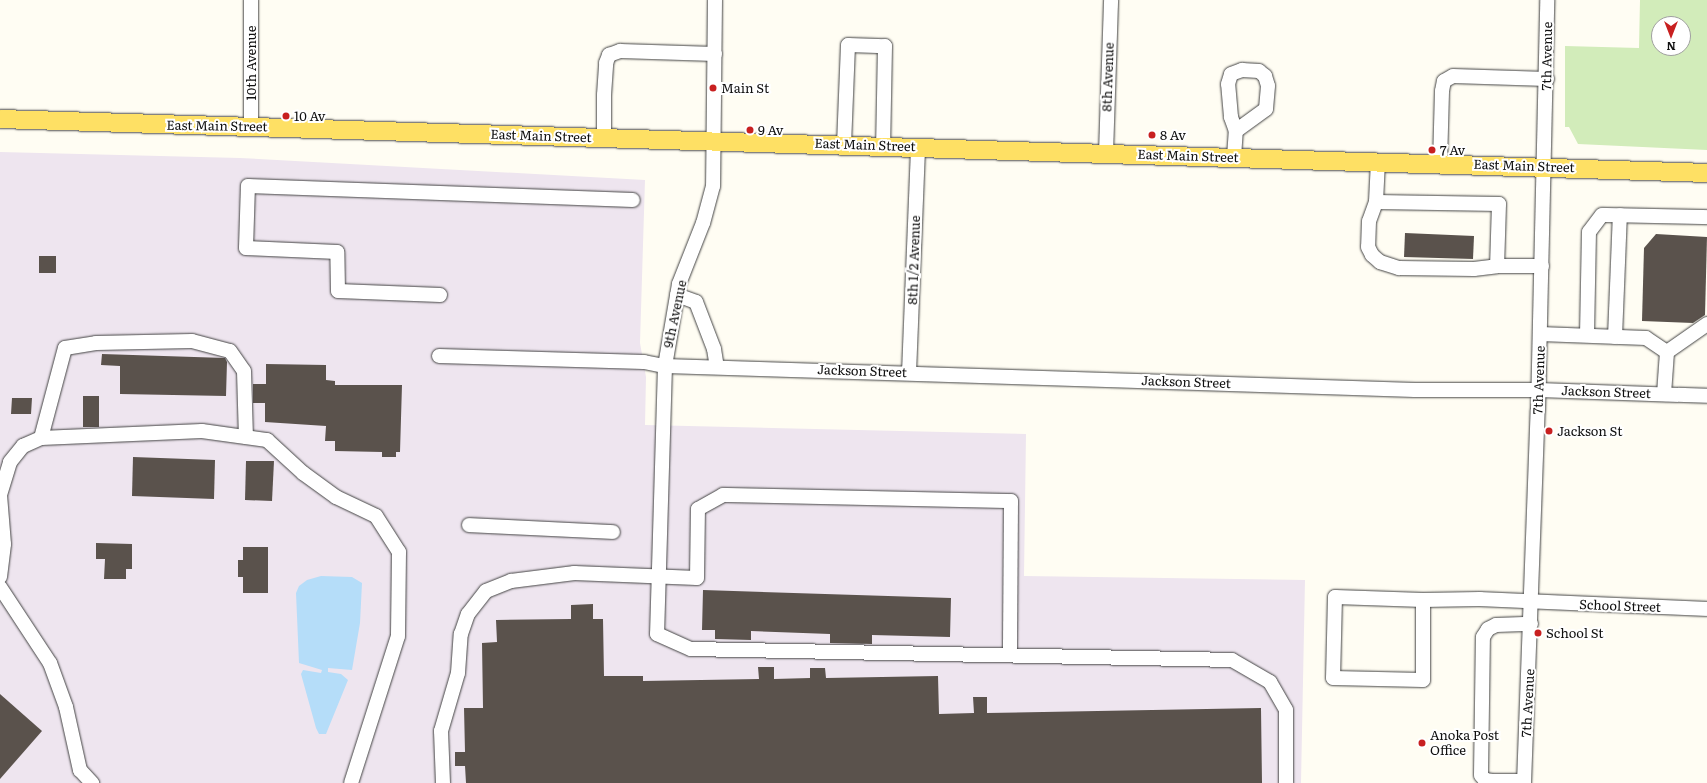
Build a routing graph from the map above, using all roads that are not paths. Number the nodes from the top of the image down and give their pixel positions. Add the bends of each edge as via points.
1 (251, 0) edge
2 (715, 0) edge
3 (1111, 0) edge
4 (1547, 0) edge
5 (715, 54) junction
6 (1546, 79) junction
7 (0, 120) edge
8 (251, 126) junction
9 (1236, 131) dead end
10 (604, 138) junction
11 (714, 141) junction
12 (844, 145) junction
13 (883, 146) junction
14 (918, 147) junction
15 (1106, 153) junction
16 (1234, 157) junction
17 (1378, 161) junction
18 (1440, 163) junction
19 (1545, 166) junction
20 (1707, 173) edge
21 (633, 200) dead end
22 (1376, 202) junction
23 (1620, 215) junction
24 (1707, 217) edge
25 (1497, 266) junction
26 (1542, 266) junction
27 (440, 294) dead end
28 (678, 295) junction
29 (1707, 324) edge
30 (1540, 334) junction
31 (1587, 335) junction
32 (1615, 337) junction
33 (1667, 352) junction
34 (439, 356) dead end
35 (665, 366) junction
36 (717, 368) junction
37 (909, 373) junction
38 (1539, 390) junction
39 (1664, 394) junction
40 (1707, 396) edge
41 (246, 437) junction
42 (41, 438) junction
43 (469, 525) dead end
44 (612, 532) dead end
45 (0, 577) edge
46 (660, 577) junction
47 (0, 588) edge
48 (1423, 600) junction
49 (1532, 603) junction
50 (1707, 609) edge
51 (1531, 624) junction
52 (1010, 655) junction
53 (1524, 782) edge
54 (92, 783) edge
55 (351, 783) edge
56 (443, 783) edge
57 (1286, 783) edge

1 - 8 street, 10th Avenue
2 - 5 street, 9th Avenue
3 - 15 street, 8th Avenue
4 - 6 street, 7th Avenue
5 - 10 street via 620,51 609,55 606,63
5 - 11 street, 9th Avenue
6 - 18 street via 1453,76 1444,81
6 - 19 street, 7th Avenue
7 - 8 main road, East Main Street
8 - 10 main road, East Main Street
9 - 16 street
10 - 11 main road, East Main Street
11 - 12 main road, East Main Street
11 - 28 street, 9th Avenue via 713,186
12 - 13 main road, East Main Street
12 - 13 street via 848,45 885,46
13 - 14 main road, East Main Street
14 - 15 main road, East Main Street
14 - 37 street, 8th 1/2 Avenue
15 - 16 main road, East Main Street
16 - 17 main road, East Main Street
17 - 18 main road, East Main Street
17 - 22 street
18 - 19 main road, East Main Street
19 - 20 main road, East Main Street
19 - 26 street, 7th Avenue
21 - 27 street via 248,186 246,248 337,252 338,292
22 - 25 street via 1369,217 1368,247 1372,256 1380,262 1399,268 1474,269
22 - 25 street via 1499,204
23 - 24 street
23 - 31 street via 1602,215 1589,232
23 - 32 street
25 - 26 street
26 - 30 street, 7th Avenue
28 - 35 street, 9th Avenue
28 - 36 street via 696,302 714,348
29 - 33 street
30 - 31 street
30 - 38 street, 7th Avenue
31 - 32 street
32 - 33 street via 1646,338
33 - 39 street
34 - 35 street, Jackson Street via 644,362
35 - 36 street, Jackson Street
35 - 46 street, 9th Avenue
36 - 37 street, Jackson Street
37 - 38 street, Jackson Street via 1408,390
38 - 39 street, Jackson Street
38 - 49 street, 7th Avenue
39 - 40 street, Jackson Street
41 - 42 street via 202,431
41 - 42 street via 244,371 230,351 192,341 96,343 65,348
41 - 55 street via 267,440 303,473 336,497 376,516 399,552 398,636
42 - 45 street via 23,446 10,462 0,495 4,544
43 - 44 street
46 - 52 street, 9th Avenue via 657,634 690,649
46 - 52 street via 697,578 698,509 723,495 1011,501
46 - 56 street via 574,573 511,581 486,591 468,614 461,634 458,673 441,731
47 - 54 street via 50,663 66,707 80,770
48 - 48 street, School Street via 1423,680 1333,678 1335,597
48 - 49 street, School Street via 1480,599
49 - 50 street, School Street
49 - 51 street, 7th Avenue
51 - 53 street, 7th Avenue
51 - 53 street via 1496,625 1488,629 1483,638 1481,775 1485,780 1492,782
52 - 57 street via 1232,660 1270,682 1286,710

